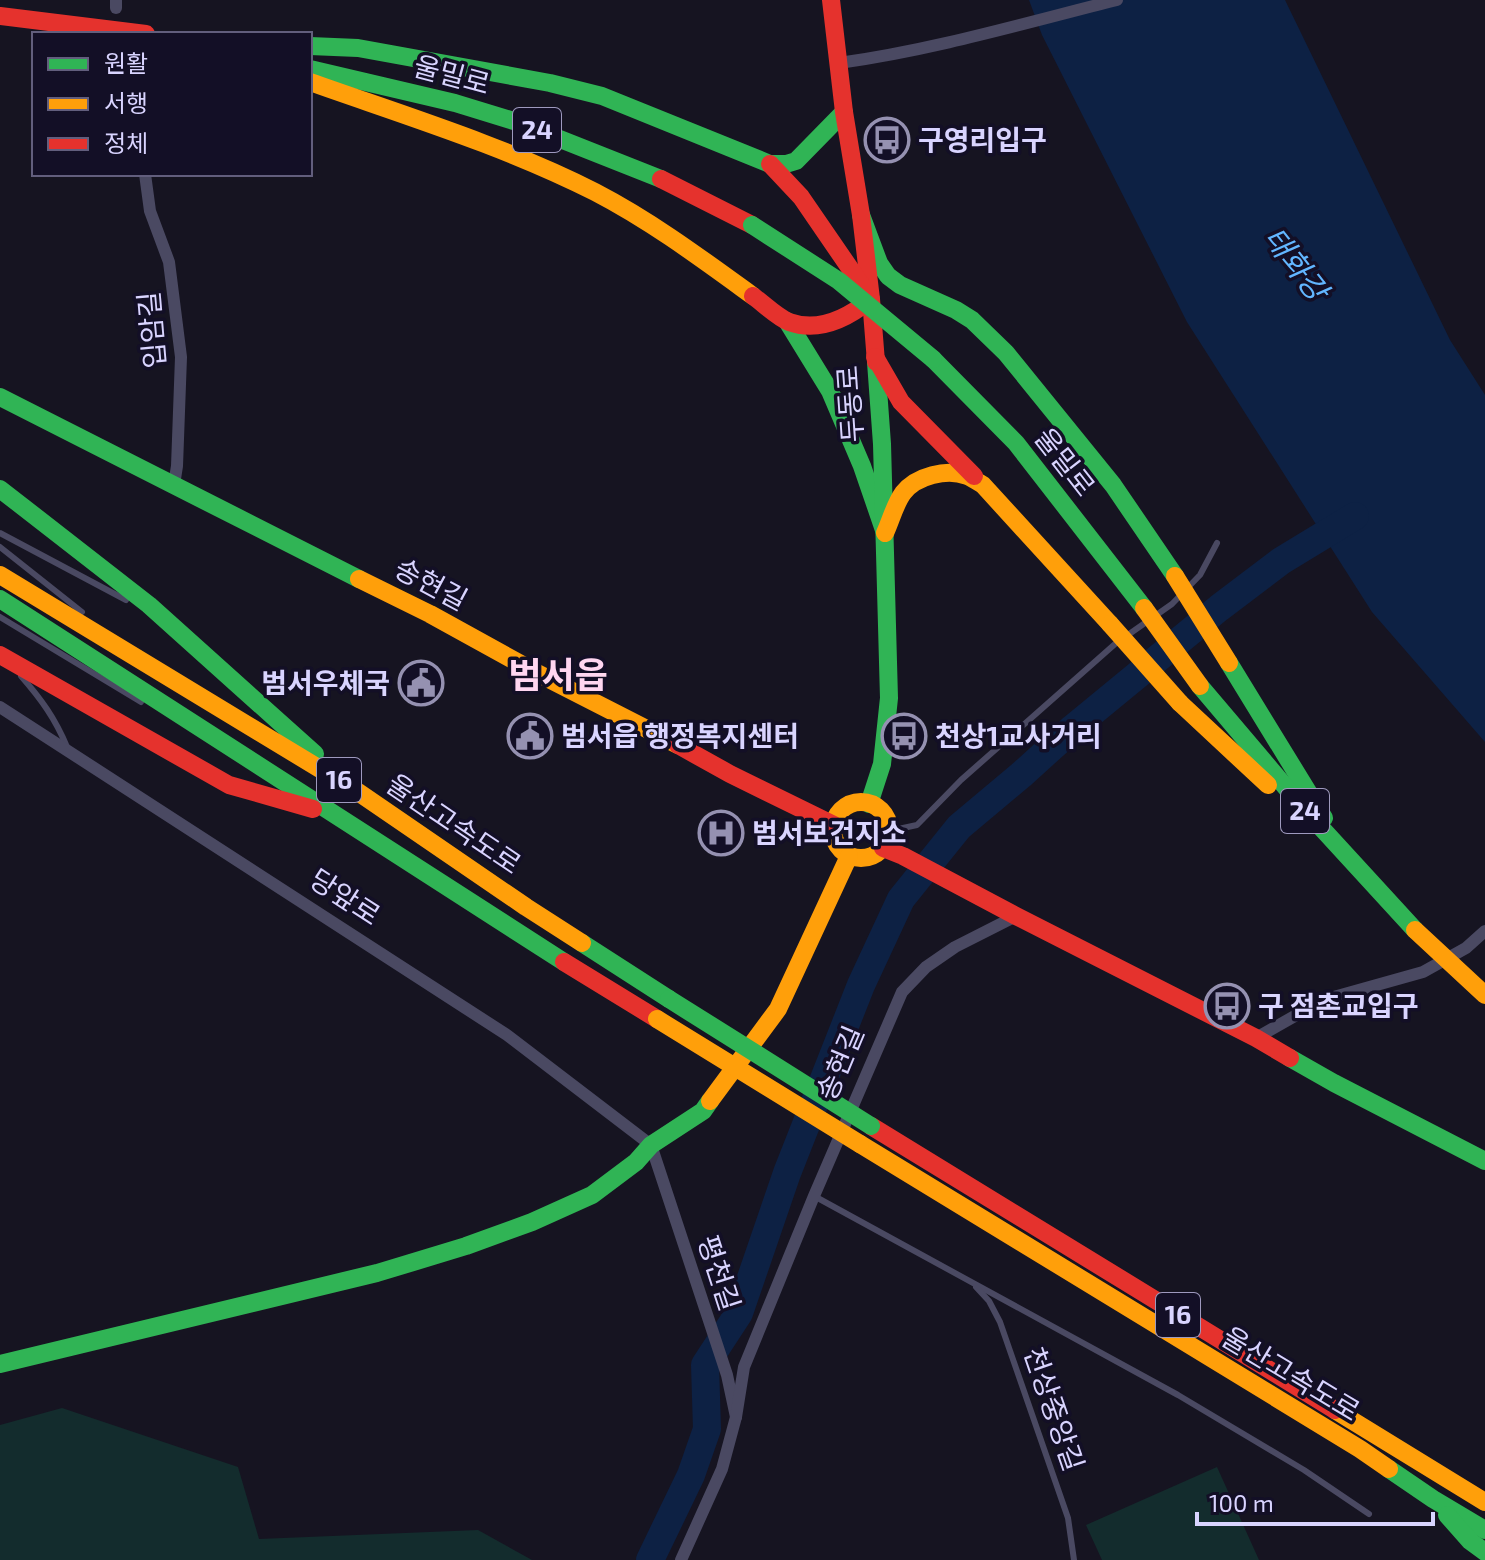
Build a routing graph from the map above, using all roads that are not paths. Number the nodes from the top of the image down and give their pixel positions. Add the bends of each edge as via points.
1 (831, 0) edge
2 (1117, 0) edge
3 (0, 16) edge
4 (130, 32) edge
5 (312, 46) edge
6 (839, 63) junction
7 (312, 69) edge
8 (312, 83) edge
9 (844, 112) junction
10 (770, 164) junction
11 (145, 176) edge
12 (861, 215) junction
13 (943, 303) junction
14 (871, 306) junction
15 (787, 321) junction
16 (875, 357) junction
17 (0, 397) edge
18 (174, 485) junction
19 (983, 485) junction
20 (0, 489) edge
21 (0, 533) edge
22 (885, 533) junction
23 (1217, 543) dead end
24 (0, 547) edge
25 (0, 575) edge
26 (0, 599) edge
27 (84, 614) dead end
28 (0, 617) edge
29 (168, 622) junction
30 (96, 624) dead end
31 (0, 657) edge
32 (144, 662) junction
33 (0, 707) edge
34 (154, 710) dead end
35 (193, 733) dead end
36 (69, 752) junction
37 (358, 792) junction
38 (869, 804) junction
39 (339, 817) junction
40 (834, 825) junction
41 (886, 839) junction
42 (849, 856) junction
43 (1351, 863) junction
44 (1016, 916) junction
45 (1485, 931) edge
46 (1485, 995) edge
47 (1256, 1038) junction
48 (651, 1145) junction
49 (1485, 1161) edge
50 (814, 1196) junction
51 (972, 1282) junction
52 (0, 1364) edge
53 (736, 1417) junction
54 (1433, 1499) junction
55 (1485, 1502) edge
56 (1369, 1514) dead end
57 (1485, 1530) edge
58 (1485, 1552) edge
59 (681, 1560) edge
60 (1074, 1560) edge

1 - 6 main road, 두동로
2 - 6 street via 890,56
3 - 4 main road
5 - 10 main road via 358,48 602,96
6 - 9 main road, 두동로
7 - 43 main road, 울밀로 / 24, bridge via 517,122 668,182 752,225 839,281 933,359 1016,443 1200,686
8 - 15 main road via 537,165 597,193 675,240
9 - 10 main road via 796,161
9 - 12 main road, 두동로
10 - 14 main road via 801,197
11 - 18 street, 입암길 via 150,211 169,262 181,357
12 - 13 main road via 888,276
12 - 14 main road, 두동로
13 - 14 main road via 887,295
13 - 43 main road, bridge via 972,320 1006,353 1113,485
14 - 15 main road via 820,325
14 - 16 main road, 두동로
15 - 22 main road via 830,391
16 - 19 main road via 901,402
16 - 22 main road, 두동로
17 - 18 main road, 송현길
18 - 40 main road, 송현길
19 - 22 main road via 956,473 916,481 903,493
19 - 43 main road, bridge via 1180,703
20 - 29 main road
21 - 29 lane
22 - 38 main road, 두동로 via 889,698 882,764
23 - 41 lane via 1200,575 1172,604 1115,644 917,825
24 - 27 lane
25 - 32 main road, 울산고속도로 / 16
26 - 39 main road, 울산고속도로 / 16
28 - 34 lane
29 - 37 main road
30 - 32 lane
31 - 36 lane via 41,699
31 - 39 main road via 229,785
32 - 37 main road, 울산고속도로 / 16
33 - 36 street, 당앞로
35 - 39 lane
36 - 48 street, 당앞로 via 507,1035
37 - 55 main road, 울산고속도로 / 16, bridge via 669,999
38 - 40 main road via 851,805
38 - 41 main road via 888,822
39 - 54 main road, 울산고속도로 / 16, bridge via 538,946 1334,1433
40 - 42 main road via 836,843
41 - 42 main road via 876,854
41 - 44 main road via 903,856
42 - 48 main road via 778,1009 703,1111
43 - 46 main road, 24, bridge
44 - 47 main road
44 - 50 street, 송현길 via 955,947 902,992
45 - 47 street via 1423,972 1323,1000
47 - 49 main road
48 - 52 main road via 592,1195 466,1246 377,1273
48 - 53 street, 평천길
50 - 51 lane
50 - 53 street, 평천길 via 744,1367
51 - 56 lane via 1178,1395
51 - 60 lane, 천상중앙길 via 1000,1322 1068,1518
53 - 59 street, 평천길 via 722,1469
54 - 57 main road, 울산고속도로 / 16
54 - 58 main road

